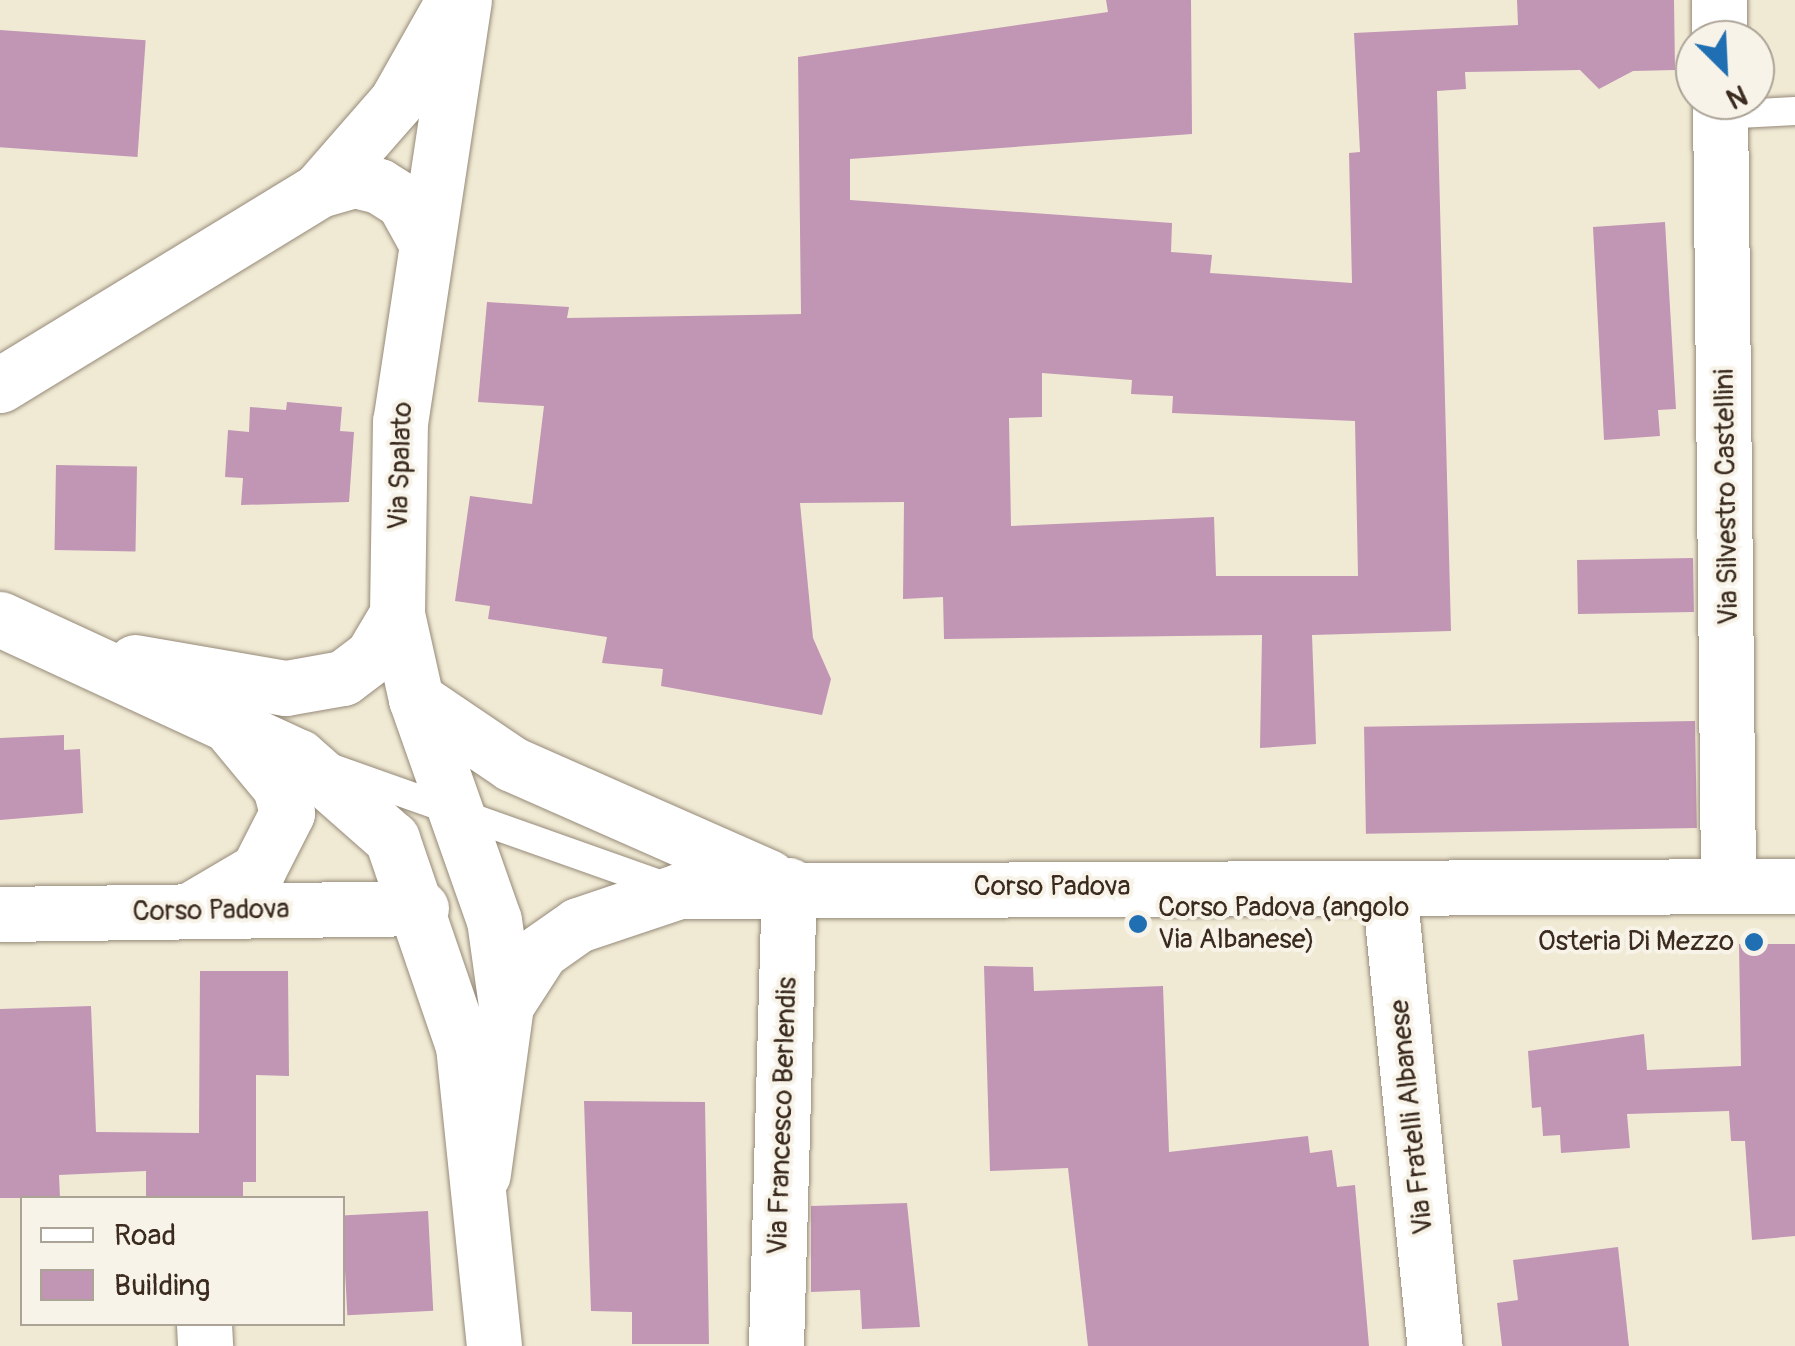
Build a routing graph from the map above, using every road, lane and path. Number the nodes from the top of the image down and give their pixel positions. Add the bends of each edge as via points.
1 (452, 0) edge
2 (464, 0) edge
3 (1720, 120) edge
4 (318, 190) junction
5 (422, 237) junction
6 (5, 377) edge
7 (396, 614) junction
8 (0, 619) edge
9 (63, 649) junction
10 (416, 700) junction
11 (231, 728) junction
12 (299, 756) junction
13 (456, 809) junction
14 (1728, 880) junction
15 (789, 885) junction
16 (1795, 886) edge
17 (1389, 889) junction
18 (679, 891) junction
19 (421, 908) junction
20 (189, 911) junction
21 (0, 914) edge
22 (452, 1005) junction
23 (506, 1005) junction
24 (483, 1174) junction
25 (494, 1346) edge
26 (776, 1346) edge
27 (1435, 1346) edge

1 - 4 street via 396,102
2 - 5 street, Via Spalato
3 - 14 street, Via Silvestro Castellini
4 - 5 street via 356,180 380,186 404,200
4 - 6 street via 182,281
5 - 7 street, Via Spalato via 400,422
7 - 9 street via 372,656 343,678 286,688
7 - 10 street, Via Spalato
8 - 9 street
9 - 11 street
10 - 13 street, Via Spalato
10 - 15 street, Corso Padova via 588,802
11 - 12 street
11 - 20 street via 280,787 286,813 258,870
12 - 13 lane, Corso Padova
12 - 19 street via 392,838
13 - 18 lane, Corso Padova
13 - 23 street, Via Spalato via 494,920
14 - 16 street, Corso Padova
14 - 17 street, Corso Padova
15 - 17 street, Corso Padova
15 - 18 street, Corso Padova
15 - 26 street, Via Francesco Berlendis
17 - 27 street, Via Fratelli Albanese
18 - 23 street, Corso Padova via 578,925 541,952
19 - 20 street, Corso Padova
19 - 22 street
20 - 21 street, Corso Padova
22 - 23 street
22 - 24 street
23 - 24 street
24 - 25 street

